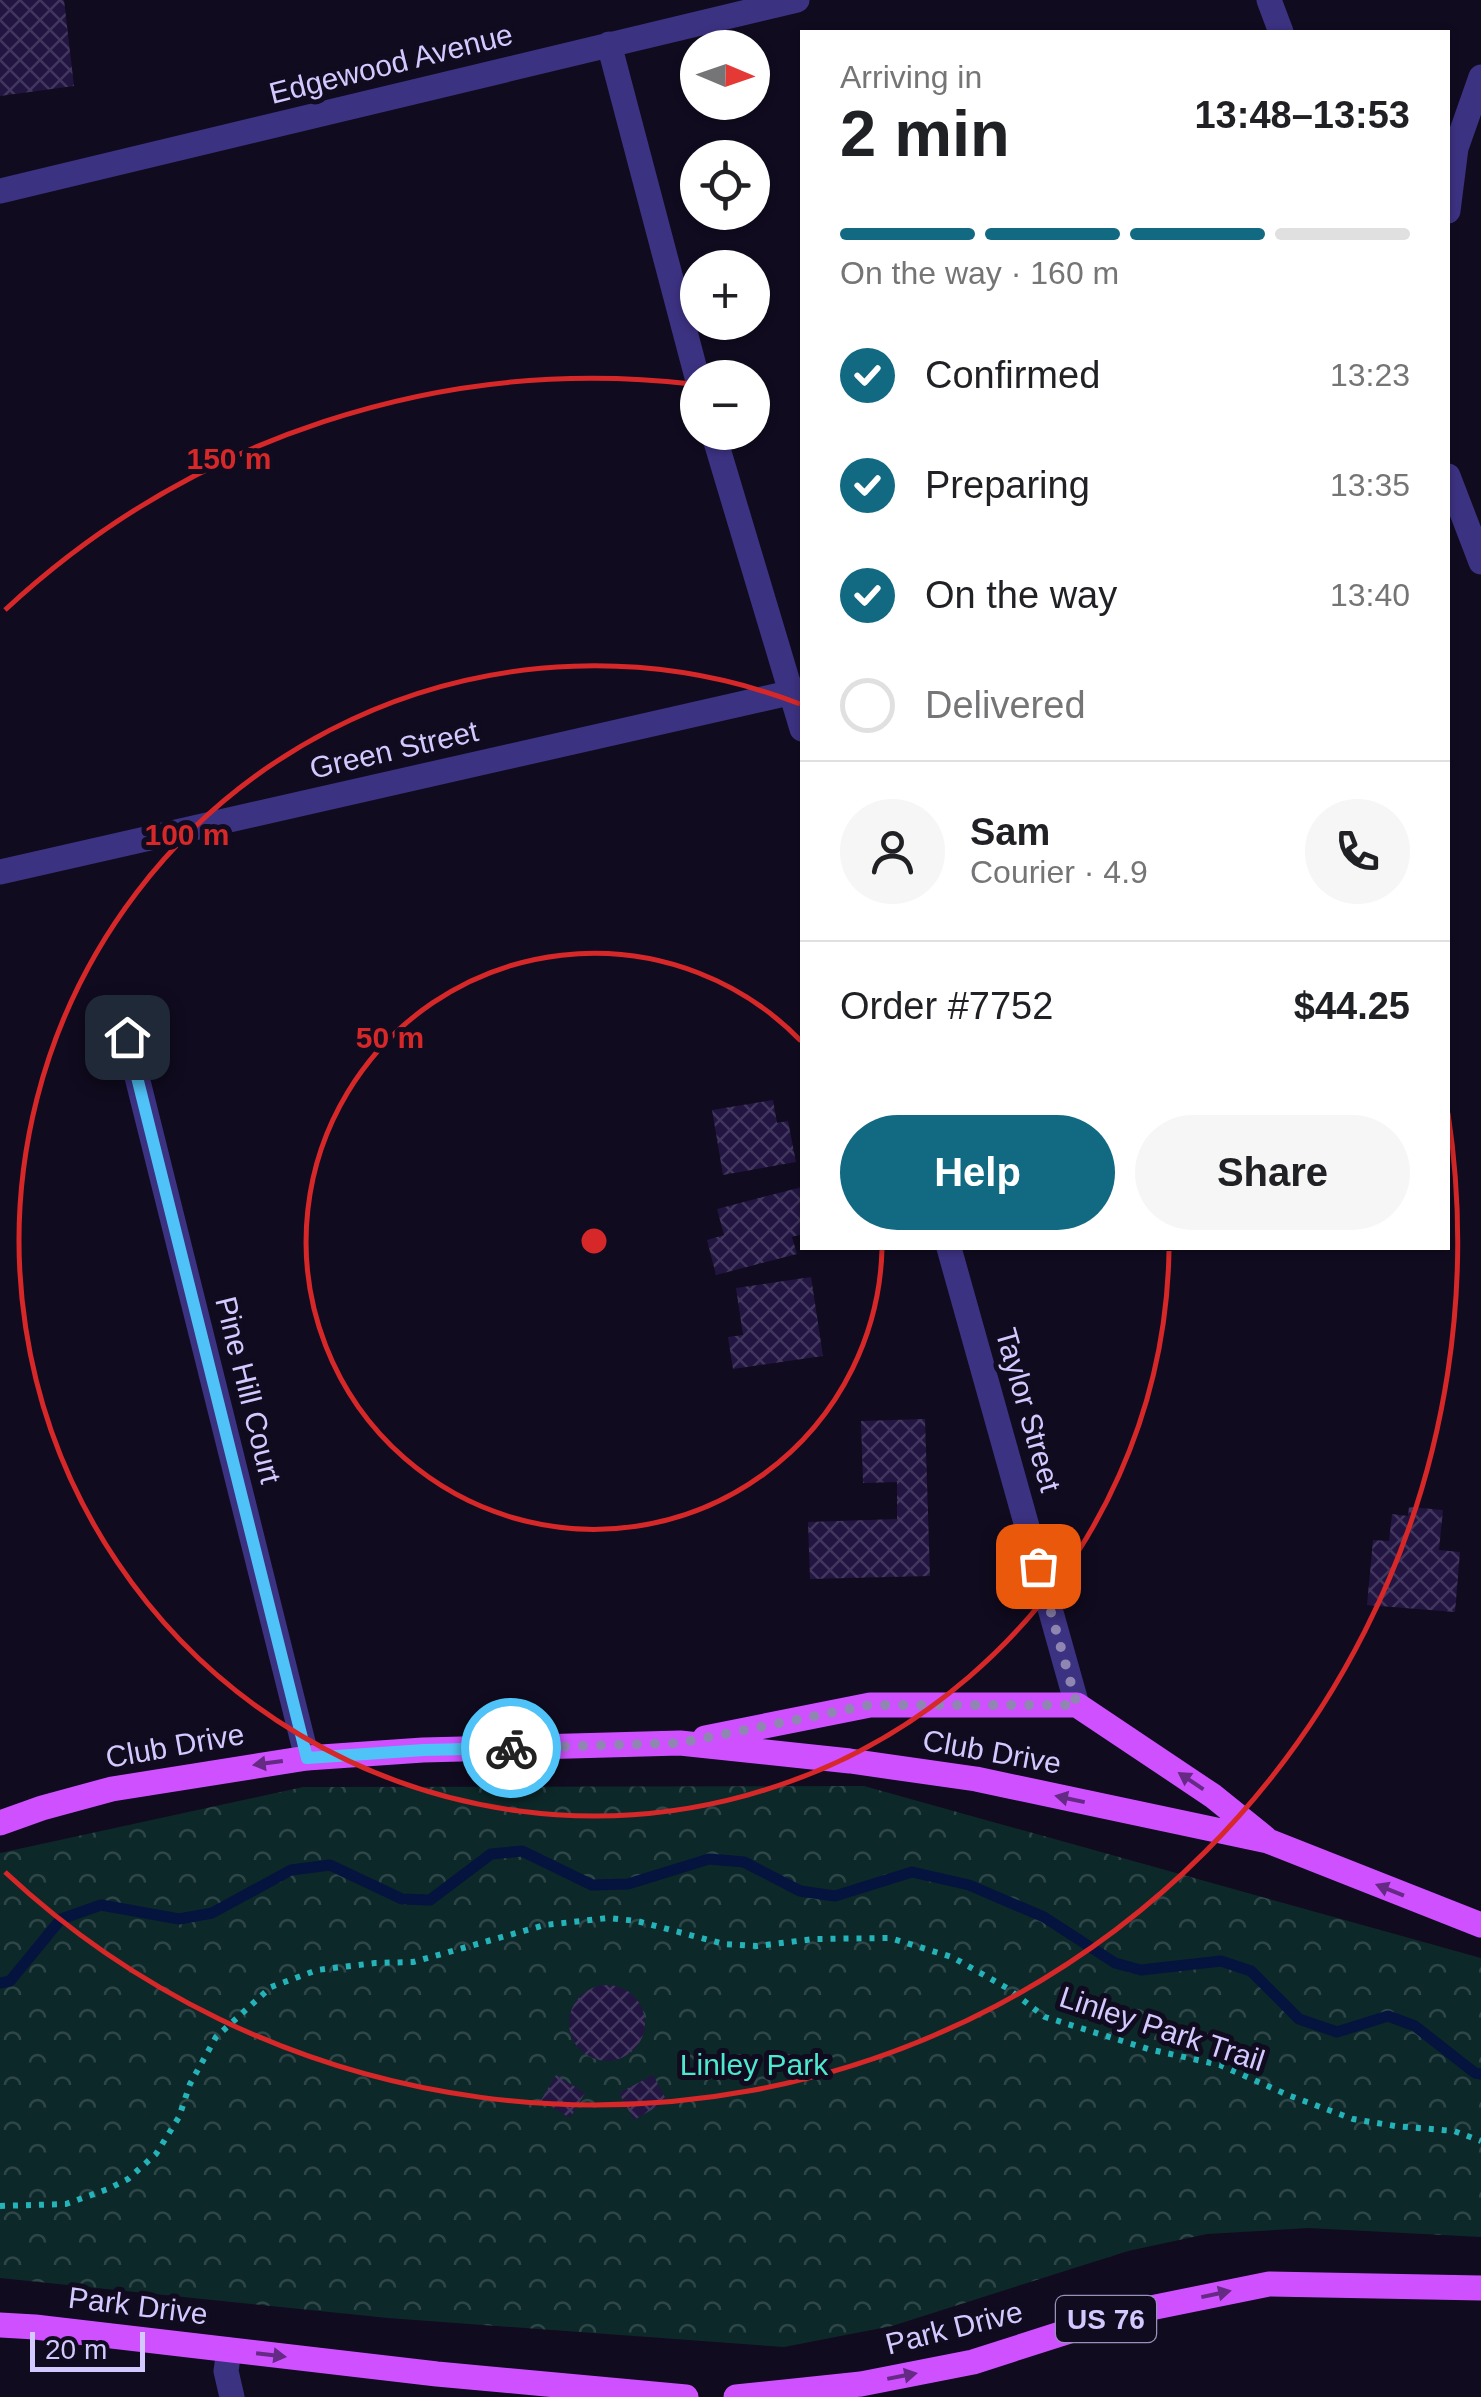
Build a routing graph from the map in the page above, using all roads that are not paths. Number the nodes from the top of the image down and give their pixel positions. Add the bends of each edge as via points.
1 (797, 0) edge
2 (1269, 0) edge
3 (1280, 30) edge
4 (609, 44) junction
5 (1481, 77) edge
6 (0, 191) edge
7 (1450, 195) edge
8 (692, 360) edge
9 (719, 450) edge
10 (1450, 487) edge
11 (1457, 527) edge
12 (1481, 562) edge
13 (797, 692) edge
14 (0, 872) edge
15 (127, 1037) dead end
16 (950, 1250) edge
17 (1077, 1705) junction
18 (680, 1743) junction
19 (307, 1758) junction
20 (0, 1823) edge
21 (1268, 1841) junction
22 (1481, 1925) edge
23 (1481, 2288) edge
24 (0, 2324) edge
25 (230, 2350) junction
26 (232, 2397) edge
27 (686, 2397) edge
28 (736, 2397) edge

1 - 4 street, Edgewood Avenue
2 - 3 street
4 - 6 street, Edgewood Avenue
4 - 8 street
5 - 7 street via 1456,148
9 - 13 street
10 - 11 street
11 - 12 street
13 - 14 street, Green Street
15 - 19 street, Pine Hill Court
16 - 17 street, Taylor Street
17 - 18 main road via 870,1705
21 -> 17 main road
18 - 19 main road, Club Drive
21 -> 18 main road, Club Drive via 976,1780
19 -> 20 main road, Club Drive via 112,1789
22 -> 21 main road, Club Drive
28 -> 23 main road, Park Drive / US 76 via 862,2384 973,2362 1126,2313 1269,2284
24 - 25 main road, Park Drive
25 - 26 street
25 -> 27 main road, Park Drive

